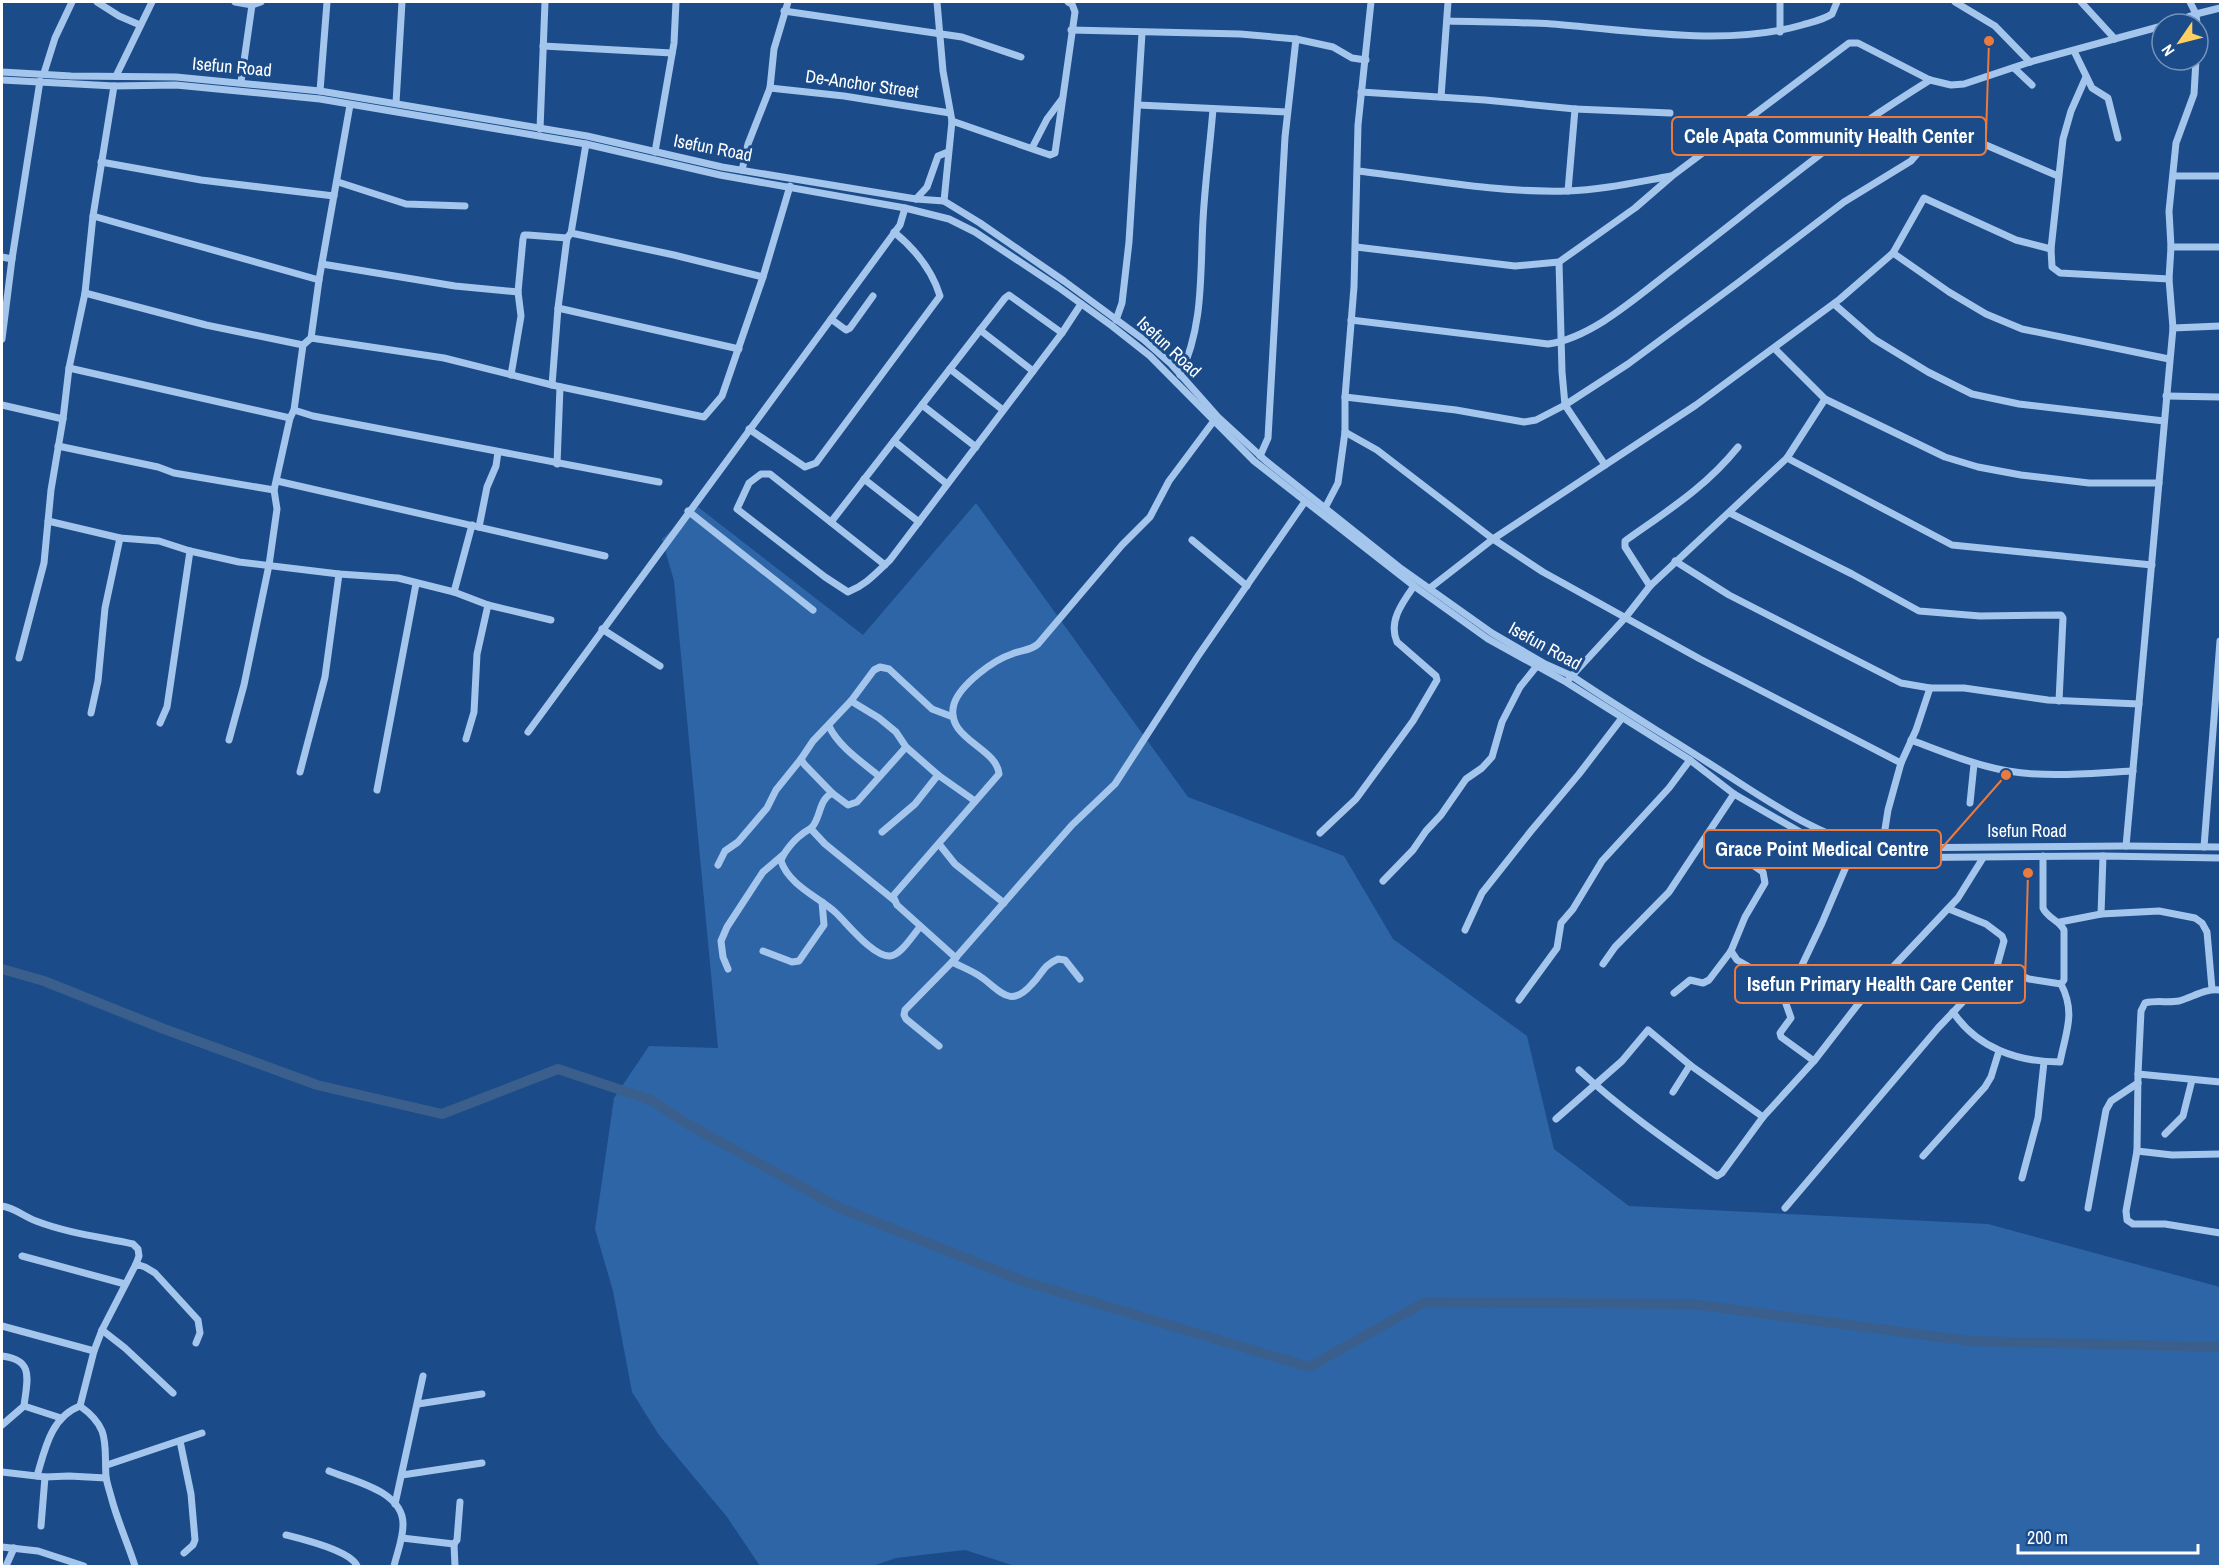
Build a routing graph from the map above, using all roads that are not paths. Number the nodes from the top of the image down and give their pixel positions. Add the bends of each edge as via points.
1 (72, 2) edge
2 (97, 2) edge
3 (152, 2) edge
4 (235, 2) edge
5 (261, 2) edge
6 (327, 2) edge
7 (402, 2) edge
8 (545, 2) edge
9 (676, 2) edge
10 (788, 2) edge
11 (937, 2) edge
12 (1068, 2) edge
13 (1371, 2) edge
14 (1448, 2) edge
15 (1780, 2) edge
16 (1837, 2) edge
17 (1955, 2) edge
18 (2081, 2) edge
19 (252, 5) junction
20 (2220, 8) edge
21 (784, 11) junction
22 (2204, 12) edge
23 (1447, 21) junction
24 (140, 25) junction
25 (2150, 29) edge
26 (1071, 30) junction
27 (1780, 32) junction
28 (940, 33) junction
29 (1142, 33) junction
30 (1296, 39) junction
31 (2115, 39) junction
32 (543, 46) junction
33 (2074, 51) junction
34 (672, 53) junction
35 (1021, 57) dead end
36 (1366, 60) junction
37 (2030, 62) junction
38 (2014, 68) junction
39 (2, 72) edge
40 (2195, 72) edge
41 (44, 73) junction
42 (116, 76) junction
43 (2085, 77) junction
44 (2, 80) edge
45 (1930, 80) junction
46 (40, 81) junction
47 (241, 82) junction
48 (2032, 85) dead end
49 (114, 86) junction
50 (770, 88) junction
51 (320, 91) junction
52 (1361, 92) junction
53 (1441, 98) junction
54 (1062, 99) junction
55 (396, 103) junction
56 (350, 105) junction
57 (1138, 105) junction
58 (1213, 109) junction
59 (1575, 109) junction
60 (1287, 112) junction
61 (950, 113) junction
62 (1670, 114) dead end
63 (952, 122) junction
64 (540, 129) junction
65 (2118, 138) dead end
66 (586, 144) junction
67 (1032, 148) junction
68 (655, 152) junction
69 (948, 152) junction
70 (101, 162) junction
71 (742, 170) junction
72 (1358, 171) junction
73 (1672, 176) junction
74 (2058, 176) junction
75 (2173, 176) junction
76 (2220, 176) edge
77 (338, 182) junction
78 (790, 186) junction
79 (1568, 191) junction
80 (334, 196) junction
81 (916, 199) junction
82 (944, 201) junction
83 (465, 206) dead end
84 (905, 208) junction
85 (93, 216) junction
86 (894, 232) junction
87 (569, 235) junction
88 (2171, 247) junction
89 (2220, 247) edge
90 (1356, 248) junction
91 (2051, 249) junction
92 (1893, 253) junction
93 (2, 257) edge
94 (12, 259) junction
95 (1559, 262) junction
96 (322, 264) junction
97 (763, 277) junction
98 (2169, 279) junction
99 (318, 280) junction
100 (518, 292) junction
101 (85, 293) junction
102 (873, 296) dead end
103 (1081, 304) junction
104 (1834, 304) junction
105 (558, 308) junction
106 (831, 319) junction
107 (1116, 320) junction
108 (1351, 320) junction
109 (2220, 326) edge
110 (2173, 328) junction
111 (980, 330) junction
112 (1062, 333) junction
113 (311, 338) junction
114 (2, 339) edge
115 (1562, 342) junction
116 (303, 345) junction
117 (739, 349) junction
118 (1775, 349) junction
119 (2169, 359) junction
120 (69, 368) junction
121 (950, 369) junction
122 (1033, 371) junction
123 (511, 375) junction
124 (1180, 375) junction
125 (552, 385) junction
126 (560, 387) junction
127 (2166, 396) junction
128 (1345, 397) junction
129 (2220, 397) edge
130 (1825, 399) junction
131 (2, 405) edge
132 (922, 405) junction
133 (1565, 405) junction
134 (294, 410) junction
135 (1003, 410) junction
136 (290, 418) junction
137 (63, 420) junction
138 (2164, 421) junction
139 (1213, 422) junction
140 (749, 429) junction
141 (1345, 432) junction
142 (894, 441) junction
143 (58, 446) junction
144 (976, 447) junction
145 (1738, 447) dead end
146 (498, 452) junction
147 (1260, 456) junction
148 (1787, 458) junction
149 (557, 464) junction
150 (1605, 465) junction
151 (864, 479) junction
152 (277, 481) junction
153 (659, 482) dead end
154 (2159, 483) junction
155 (947, 484) junction
156 (274, 490) junction
157 (1304, 503) junction
158 (1325, 508) junction
159 (688, 511) junction
160 (1730, 513) junction
161 (48, 521) junction
162 (831, 522) junction
163 (919, 522) junction
164 (476, 526) junction
165 (120, 538) junction
166 (1493, 539) junction
167 (1192, 540) dead end
168 (190, 551) junction
169 (605, 556) dead end
170 (1675, 561) junction
171 (269, 565) junction
172 (885, 565) junction
173 (2152, 565) junction
174 (339, 574) junction
175 (416, 584) junction
176 (1247, 586) junction
177 (1414, 586) junction
178 (1650, 586) junction
179 (1430, 588) junction
180 (454, 592) junction
181 (488, 605) junction
182 (813, 610) dead end
183 (1624, 618) junction
184 (551, 620) dead end
185 (602, 629) junction
186 (2220, 640) edge
187 (19, 658) dead end
188 (660, 666) dead end
189 (1536, 667) junction
190 (1569, 679) junction
191 (1930, 688) junction
192 (2059, 700) junction
193 (851, 701) junction
194 (2139, 704) junction
195 (91, 713) dead end
196 (953, 717) junction
197 (1622, 718) junction
198 (160, 723) dead end
199 (829, 726) junction
200 (528, 732) dead end
201 (466, 739) dead end
202 (229, 740) dead end
203 (1911, 740) junction
204 (906, 747) junction
205 (801, 759) junction
206 (1690, 760) junction
207 (1901, 763) junction
208 (1974, 764) junction
209 (2133, 771) junction
210 (300, 772) dead end
211 (938, 775) junction
212 (879, 776) junction
213 (377, 790) dead end
214 (832, 793) junction
215 (1734, 794) junction
216 (975, 801) junction
217 (1970, 803) dead end
218 (811, 828) junction
219 (882, 832) dead end
220 (1320, 833) dead end
221 (1707, 834) junction
222 (939, 844) junction
223 (2126, 846) junction
224 (2204, 847) junction
225 (1882, 848) junction
226 (2220, 848) edge
227 (783, 855) junction
228 (1851, 855) junction
229 (2043, 856) junction
230 (2103, 856) junction
231 (1983, 858) junction
232 (2220, 858) edge
233 (718, 865) dead end
234 (1383, 881) dead end
235 (1958, 898) junction
236 (894, 900) junction
237 (822, 902) junction
238 (1004, 903) junction
239 (1948, 909) junction
240 (1959, 912) junction
241 (2101, 914) junction
242 (2060, 922) junction
243 (920, 927) junction
244 (1465, 930) dead end
245 (763, 951) dead end
246 (1731, 951) junction
247 (954, 960) junction
248 (1603, 964) dead end
249 (1997, 966) junction
250 (1801, 968) junction
251 (728, 969) dead end
252 (1080, 979) dead end
253 (2061, 984) junction
254 (2216, 989) edge
255 (1674, 993) dead end
256 (1787, 997) junction
257 (1519, 1000) dead end
258 (1859, 1003) junction
259 (1953, 1012) junction
260 (939, 1046) dead end
261 (1999, 1051) junction
262 (1814, 1061) junction
263 (2044, 1062) junction
264 (1690, 1065) junction
265 (1579, 1070) dead end
266 (2138, 1074) junction
267 (2192, 1080) junction
268 (2220, 1082) edge
269 (2138, 1083) junction
270 (1596, 1086) junction
271 (1673, 1092) dead end
272 (1763, 1117) junction
273 (1556, 1119) dead end
274 (2165, 1134) dead end
275 (2138, 1151) junction
276 (2220, 1154) edge
277 (1923, 1156) dead end
278 (2022, 1178) dead end
279 (2, 1206) edge
280 (1785, 1208) dead end
281 (2088, 1208) dead end
282 (2220, 1233) edge
283 (22, 1256) dead end
284 (136, 1264) junction
285 (125, 1284) junction
286 (2, 1326) edge
287 (102, 1330) junction
288 (196, 1342) dead end
289 (94, 1351) junction
290 (2, 1356) edge
291 (423, 1376) dead end
292 (173, 1393) dead end
293 (482, 1394) dead end
294 (418, 1404) junction
295 (24, 1406) junction
296 (80, 1406) junction
297 (61, 1418) junction
298 (2, 1425) edge
299 (202, 1433) dead end
300 (180, 1441) junction
301 (482, 1463) dead end
302 (107, 1465) junction
303 (329, 1471) dead end
304 (2, 1472) edge
305 (402, 1475) junction
306 (37, 1476) junction
307 (45, 1477) junction
308 (106, 1478) junction
309 (460, 1502) dead end
310 (395, 1503) junction
311 (41, 1526) dead end
312 (286, 1535) dead end
313 (402, 1538) junction
314 (454, 1544) junction
315 (2, 1547) edge
316 (14, 1548) junction
317 (183, 1552) dead end
318 (6, 1566) edge
319 (84, 1566) edge
320 (135, 1566) edge
321 (357, 1566) edge
322 (394, 1566) edge
323 (455, 1566) edge

1 - 41 street
2 - 24 street
3 - 24 street
4 - 19 street
5 - 19 street
6 - 51 street
7 - 55 street
8 - 32 street
9 - 34 street
10 - 21 street
11 - 28 street
12 - 26 street via 1075,12
13 - 36 street
14 - 23 street
15 - 27 street
16 - 27 street via 1828,17
17 - 37 street via 1995,26
18 - 31 street
19 - 47 street
20 - 22 street
21 - 28 street
21 - 50 street via 774,49
23 - 27 street via 1663,33
23 - 53 street
24 - 42 street
25 - 31 street
26 - 29 street
26 - 54 street
28 - 35 street
28 - 61 street
29 - 30 street
29 - 57 street
30 - 36 street
30 - 60 street
31 - 33 street
32 - 34 street
32 - 64 street
33 - 37 street
33 - 43 street
34 - 68 street
36 - 52 street
37 - 38 street
38 - 45 street via 1964,84
38 - 48 street
39 - 41 street, Isefun Road
40 - 75 street via 2194,94 2176,143
41 - 42 street, Isefun Road
42 - 47 street, Isefun Road
43 - 65 street via 2095,91 2108,98
43 - 74 street via 2063,139
44 - 46 street, Isefun Road
45 - 73 street via 1858,43 1850,44
45 - 115 street via 1816,158 1637,296 1599,323
46 - 49 street, Isefun Road
46 - 94 street
47 - 51 street, Isefun Road
49 - 56 street, Isefun Road via 240,90
49 - 70 street
50 - 61 street, De-Anchor Street
50 - 71 street
51 - 55 street, Isefun Road
52 - 53 street
52 - 72 street
53 - 59 street
54 - 67 street
54 - 67 street via 1055,153 1050,155
55 - 64 street, Isefun Road
56 - 66 street, Isefun Road
56 - 77 street
57 - 58 street
57 - 107 street via 1129,242 1122,303
58 - 60 street
58 - 124 street via 1202,282 1191,349
59 - 62 street
59 - 79 street
60 - 147 street via 1268,432
61 - 63 street
63 - 67 street
63 - 69 street
64 - 68 street, Isefun Road
66 - 78 street, Isefun Road via 720,175
66 - 87 street
68 - 71 street, Isefun Road
69 - 81 street via 938,156 927,188
69 - 82 street
70 - 80 street via 201,180
70 - 85 street
71 - 81 street, Isefun Road
72 - 79 street via 1525,190
72 - 90 street
73 - 79 street
73 - 95 street via 1635,208
74 - 91 street
74 - 133 street via 1952,130 1935,133 1911,161 1844,202 1719,298
75 - 76 street
75 - 88 street via 2169,211
77 - 80 street
77 - 83 street via 397,202
78 - 84 street, Isefun Road
78 - 97 street
80 - 96 street
81 - 82 street, Isefun Road
82 - 107 street, Isefun Road via 1028,255
84 - 86 street
84 - 103 street, Isefun Road via 949,219 975,232
85 - 99 street
85 - 101 street
86 - 106 street
86 - 140 street via 934,278 940,296 894,359 816,463 805,467
87 - 97 street
87 - 100 street via 524,235
87 - 105 street
88 - 89 street
88 - 98 street
90 - 95 street via 1515,266
90 - 108 street
91 - 92 street via 2016,240 1924,198
91 - 98 street via 2052,267 2060,273
92 - 104 street
92 - 119 street via 1986,314 2022,329
93 - 94 street
94 - 114 street
95 - 115 street
96 - 99 street
96 - 100 street
97 - 117 street
98 - 110 street
99 - 113 street
100 - 123 street via 521,316
101 - 116 street via 206,325
101 - 120 street
102 - 106 street via 850,328 846,330
103 - 112 street
103 - 139 street, Isefun Road via 1150,356
104 - 118 street
104 - 138 street via 1874,339 1972,393 2019,404
105 - 117 street
105 - 125 street
106 - 140 street
107 - 124 street, Isefun Road via 1144,340
108 - 115 street via 1548,344
108 - 128 street
109 - 110 street
110 - 119 street
111 - 112 street via 1009,295
111 - 121 street
111 - 122 street
112 - 122 street
113 - 116 street
113 - 123 street via 444,358
115 - 133 street
116 - 134 street
117 - 126 street via 722,396 704,417
118 - 130 street
118 - 150 street
119 - 127 street
120 - 136 street
120 - 137 street
121 - 132 street
121 - 135 street
122 - 135 street
123 - 125 street
124 - 147 street, Isefun Road
125 - 126 street
126 - 149 street
127 - 129 street
127 - 138 street
128 - 133 street via 1524,422
128 - 141 street
130 - 148 street
130 - 154 street via 1945,457 1977,467 2089,483
131 - 137 street
132 - 142 street
132 - 144 street
133 - 150 street
134 - 136 street
134 - 146 street
135 - 144 street
136 - 152 street
137 - 143 street
138 - 154 street
139 - 157 street, Isefun Road
139 - 196 street via 1169,481 1143,525 1038,644 984,669 957,696
140 - 159 street
141 - 158 street via 1338,483
141 - 166 street via 1377,450
142 - 151 street
142 - 155 street
143 - 156 street via 174,473
143 - 161 street
144 - 155 street
145 - 178 street via 1700,488 1625,541
146 - 149 street
146 - 164 street
147 - 158 street, Isefun Road
148 - 160 street
148 - 173 street via 1952,545
149 - 153 street
150 - 166 street
151 - 162 street
151 - 163 street
152 - 156 street
152 - 164 street
154 - 173 street
155 - 163 street
156 - 171 street via 277,509
157 - 176 street
157 - 177 street, Isefun Road
158 - 179 street, Isefun Road
159 - 182 street
159 - 185 street
160 - 170 street
160 - 192 street via 1919,611 1980,616 2061,615
161 - 165 street
161 - 187 street via 44,563
162 - 172 street
162 - 172 street via 770,474 761,474 750,483 737,509 848,592 865,585
163 - 172 street
164 - 169 street
164 - 180 street
165 - 168 street via 159,541
165 - 195 street via 105,608
166 - 179 street
166 - 183 street
167 - 176 street
168 - 171 street
168 - 198 street via 167,707
170 - 178 street
170 - 191 street via 1729,595 1878,673 1900,683
171 - 174 street
171 - 202 street
173 - 194 street
174 - 175 street via 398,578
174 - 210 street via 325,677
175 - 180 street
175 - 213 street
176 - 238 street via 1115,784 1072,825
177 - 189 street, Isefun Road via 1488,639
177 - 220 street via 1398,609 1395,637 1437,680 1413,721 1356,800
178 - 183 street
179 - 190 street, Isefun Road via 1492,633
180 - 181 street
181 - 184 street
181 - 201 street via 477,654 474,712
183 - 190 street
183 - 207 street
185 - 188 street
185 - 200 street
186 - 224 street
189 - 190 street, Isefun Road
189 - 234 street via 1520,687 1502,722 1492,757 1466,778 1442,815
190 - 197 street, Isefun Road
190 - 225 street, Isefun Road via 1809,824 1832,836
191 - 192 street via 1964,688
191 - 203 street
192 - 194 street
193 - 196 street via 880,667 903,680 932,709
193 - 199 street
193 - 204 street via 888,725
194 - 209 street
196 - 216 street via 959,730 999,769
197 - 206 street, Isefun Road
197 - 244 street via 1482,893
199 - 205 street
199 - 212 street
203 - 207 street
203 - 208 street
204 - 211 street
204 - 212 street
205 - 214 street
205 - 233 street via 738,842 725,851
206 - 215 street, Isefun Road
206 - 257 street via 1602,861 1561,923 1557,948
207 - 225 street
208 - 209 street via 2046,775
208 - 217 street
209 - 223 street
211 - 216 street
211 - 219 street via 915,804
212 - 214 street via 852,805
214 - 218 street via 821,804
215 - 221 street
215 - 228 street, Isefun Road via 1821,844
216 - 222 street
218 - 227 street
218 - 236 street
221 - 246 street via 1765,875 1765,883
221 - 248 street via 1669,892
222 - 236 street via 896,891
222 - 238 street via 954,864
223 - 224 street, Isefun Road
223 - 225 street, Isefun Road
224 - 226 street, Isefun Road
227 - 237 street via 783,867
227 - 251 street via 763,872 727,927 721,941
228 - 231 street, Isefun Road
228 - 250 street
229 - 230 street, Isefun Road
229 - 231 street, Isefun Road
229 - 242 street via 2043,908 2049,917
230 - 232 street, Isefun Road
230 - 241 street
231 - 235 street
235 - 239 street
235 - 240 street
236 - 243 street
237 - 243 street via 883,955 898,952
237 - 245 street via 824,925 800,961 792,962
238 - 247 street
239 - 240 street
239 - 258 street
240 - 249 street via 2002,936
241 - 242 street
241 - 254 street via 2159,911 2195,918 2207,932
242 - 253 street via 2065,934
243 - 247 street
246 - 255 street via 1708,980 1690,980
246 - 256 street via 1737,960
247 - 252 street via 1010,997 1023,992 1042,968 1058,959 1065,960
247 - 260 street via 904,1015
249 - 253 street via 2029,979
249 - 259 street
250 - 256 street
250 - 258 street
253 - 263 street via 2070,1010 2060,1062
254 - 266 street via 2177,1001 2145,1003 2141,1011
256 - 262 street via 1791,1018 1781,1037
258 - 262 street
259 - 261 street via 1974,1037
259 - 280 street
261 - 263 street
261 - 277 street via 1985,1087
262 - 272 street
263 - 278 street via 2038,1118
264 - 270 street via 1648,1030
264 - 271 street
264 - 272 street
265 - 270 street
266 - 267 street
266 - 269 street
267 - 268 street
267 - 274 street via 2183,1116
269 - 275 street
269 - 281 street via 2111,1101 2106,1110
270 - 272 street via 1717,1176
270 - 273 street
275 - 276 street
275 - 282 street via 2127,1220 2133,1224 2174,1225
279 - 284 street via 34,1221 133,1244 138,1249
283 - 285 street
284 - 285 street
284 - 288 street via 155,1273 198,1320 200,1333
285 - 287 street
286 - 289 street
287 - 289 street
287 - 292 street
289 - 296 street
290 - 295 street via 17,1359 25,1366
291 - 294 street
293 - 294 street
294 - 305 street
295 - 297 street
295 - 298 street
296 - 297 street
296 - 302 street via 95,1419 105,1437
297 - 306 street via 47,1443
299 - 300 street
300 - 302 street
300 - 317 street via 195,1540
301 - 305 street
302 - 308 street
303 - 310 street via 380,1492
304 - 306 street
305 - 310 street
306 - 307 street
307 - 308 street
307 - 311 street
308 - 320 street
309 - 314 street
310 - 313 street via 402,1518
312 - 321 street via 318,1544 353,1560
313 - 314 street
313 - 322 street
314 - 323 street
315 - 316 street
316 - 318 street
316 - 319 street via 38,1551

